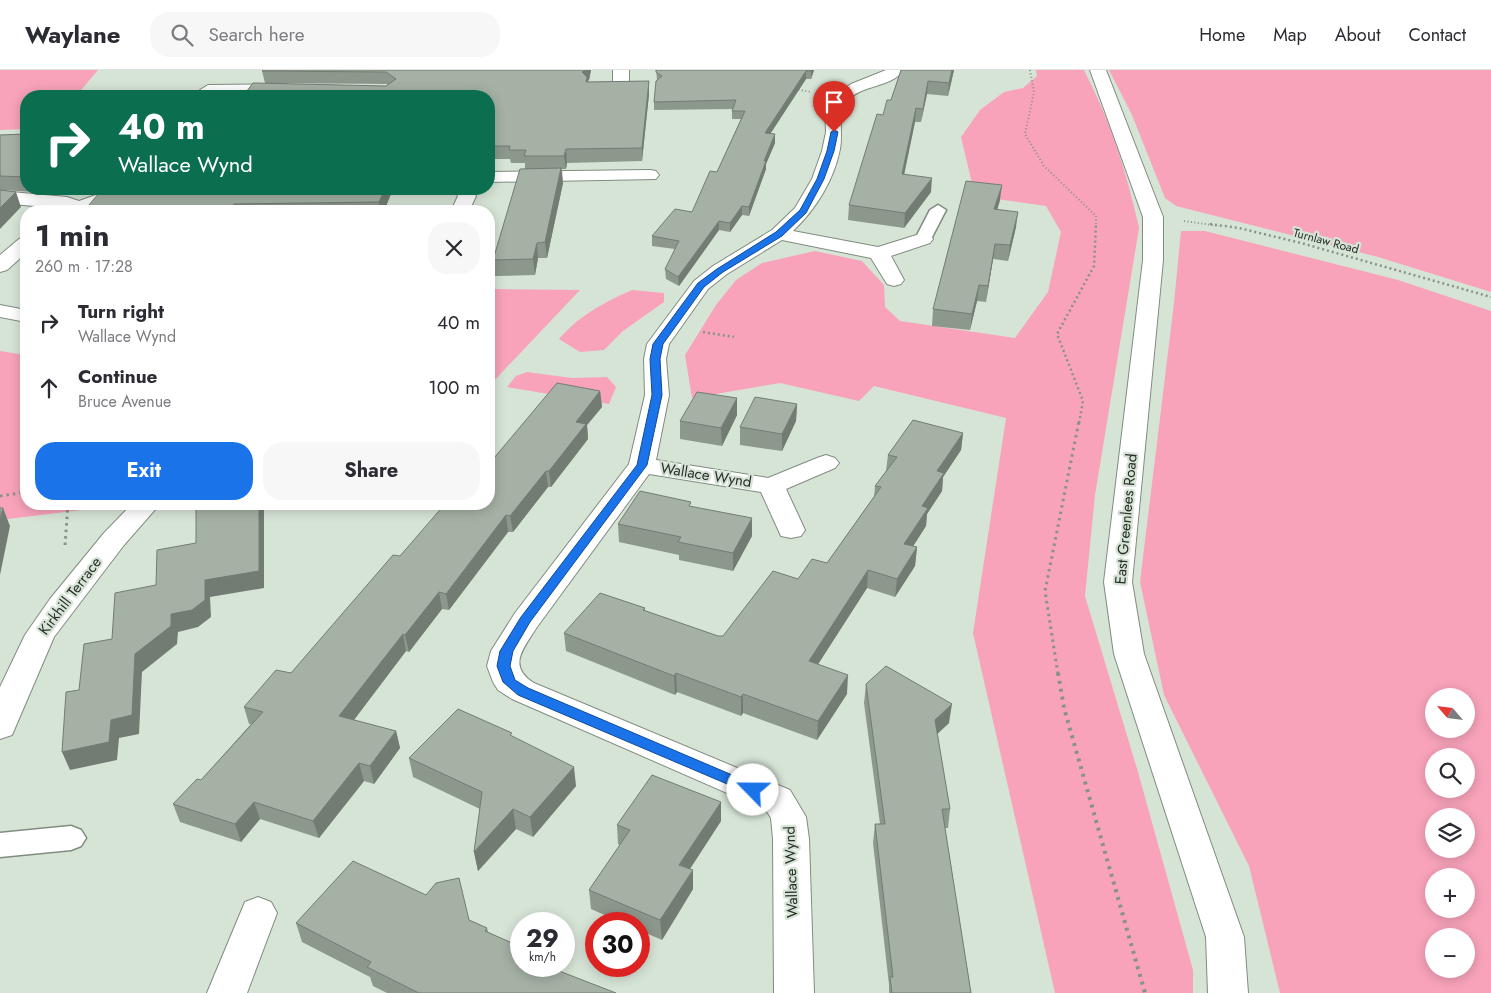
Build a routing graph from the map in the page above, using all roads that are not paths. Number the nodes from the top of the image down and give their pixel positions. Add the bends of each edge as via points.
1 (896, 70) edge
2 (1098, 70) edge
3 (213, 74) dead end
4 (626, 79) edge
5 (603, 85) edge
6 (297, 89) edge
7 (208, 90) edge
8 (274, 90) edge
9 (650, 175) dead end
10 (495, 177) edge
11 (142, 195) edge
12 (0, 197) edge
13 (68, 205) edge
14 (84, 205) edge
15 (938, 210) dead end
16 (779, 234) junction
17 (923, 239) joint
18 (20, 248) edge
19 (878, 254) junction
20 (0, 266) edge
21 (894, 280) dead end
22 (0, 311) edge
23 (20, 315) edge
24 (826, 463) dead end
25 (642, 465) junction
26 (770, 486) junction
27 (141, 510) edge
28 (792, 530) dead end
29 (0, 728) edge
30 (70, 838) dead end
31 (0, 845) edge
32 (258, 913) dead end
33 (227, 993) edge
34 (794, 993) edge
35 (1228, 993) edge

1 - 16 street, Wallace Wynd via 841,97 833,110 831,151 821,179 804,211
2 - 35 street, East Greenlees Road via 1153,217 1153,260 1118,582 1129,654 1225,937
3 - 7 street
4 - 5 street
6 - 8 street
9 - 10 street via 603,185
11 - 14 street
12 - 13 street
15 - 17 lane
16 - 19 street
16 - 25 street, Wallace Wynd via 701,285 658,344 655,359 657,395
17 - 19 street
18 - 20 street
19 - 21 street
22 - 23 street
24 - 26 street, Wallace Wynd
25 - 26 street, Wallace Wynd
25 - 34 street, Wallace Wynd via 526,620 506,651 503,666 509,682 523,692 778,800 788,817 791,839
26 - 28 street, Wallace Wynd
27 - 29 street, Kirkhill Terrace via 108,546 40,635 4,712
30 - 31 lane
32 - 33 street

